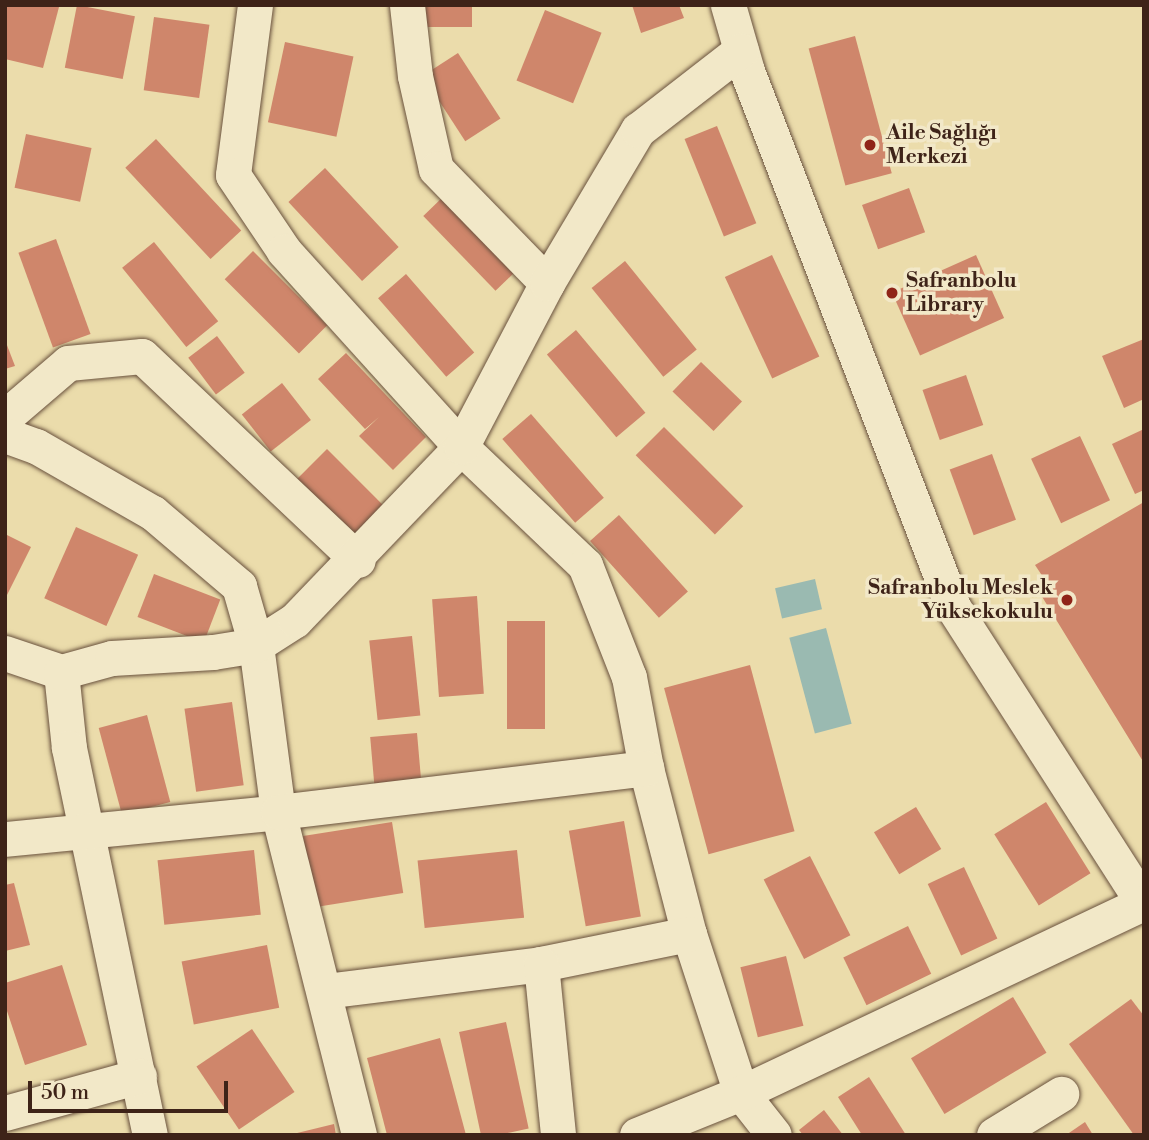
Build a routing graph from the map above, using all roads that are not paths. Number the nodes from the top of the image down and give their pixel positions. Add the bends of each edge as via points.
1 (256, 5) edge
2 (407, 5) edge
3 (728, 5) edge
4 (741, 50) junction
5 (548, 283) junction
6 (5, 417) edge
7 (5, 435) edge
8 (461, 446) junction
9 (358, 559) junction
10 (256, 645) junction
11 (5, 653) edge
12 (61, 672) junction
13 (646, 768) junction
14 (278, 812) junction
15 (89, 829) junction
16 (5, 839) edge
17 (1143, 903) edge
18 (690, 934) junction
19 (541, 964) junction
20 (325, 991) junction
21 (139, 1076) junction
22 (741, 1093) junction
23 (1061, 1094) dead end
24 (5, 1113) edge
25 (150, 1135) edge
26 (359, 1135) edge
27 (558, 1135) edge
28 (637, 1135) edge
29 (774, 1135) edge
30 (993, 1135) edge

1 - 8 street via 233,174 284,251
2 - 5 street via 415,76 436,169
3 - 4 street
4 - 5 street via 638,130
4 - 17 street via 953,607
5 - 8 street
6 - 9 street via 68,363 142,356
7 - 10 street via 36,446 162,521 239,586
8 - 9 street
8 - 13 street via 585,565 629,677
9 - 10 street via 295,621
10 - 12 street via 112,658
10 - 14 street
11 - 12 street
12 - 15 street via 69,748
13 - 14 street
13 - 18 street
14 - 15 street
14 - 20 street
15 - 16 street
15 - 21 street
17 - 22 street
18 - 19 street
18 - 22 street
19 - 20 street
19 - 27 street
20 - 26 street
21 - 24 street
21 - 25 street
22 - 28 street
22 - 29 street
23 - 30 street

